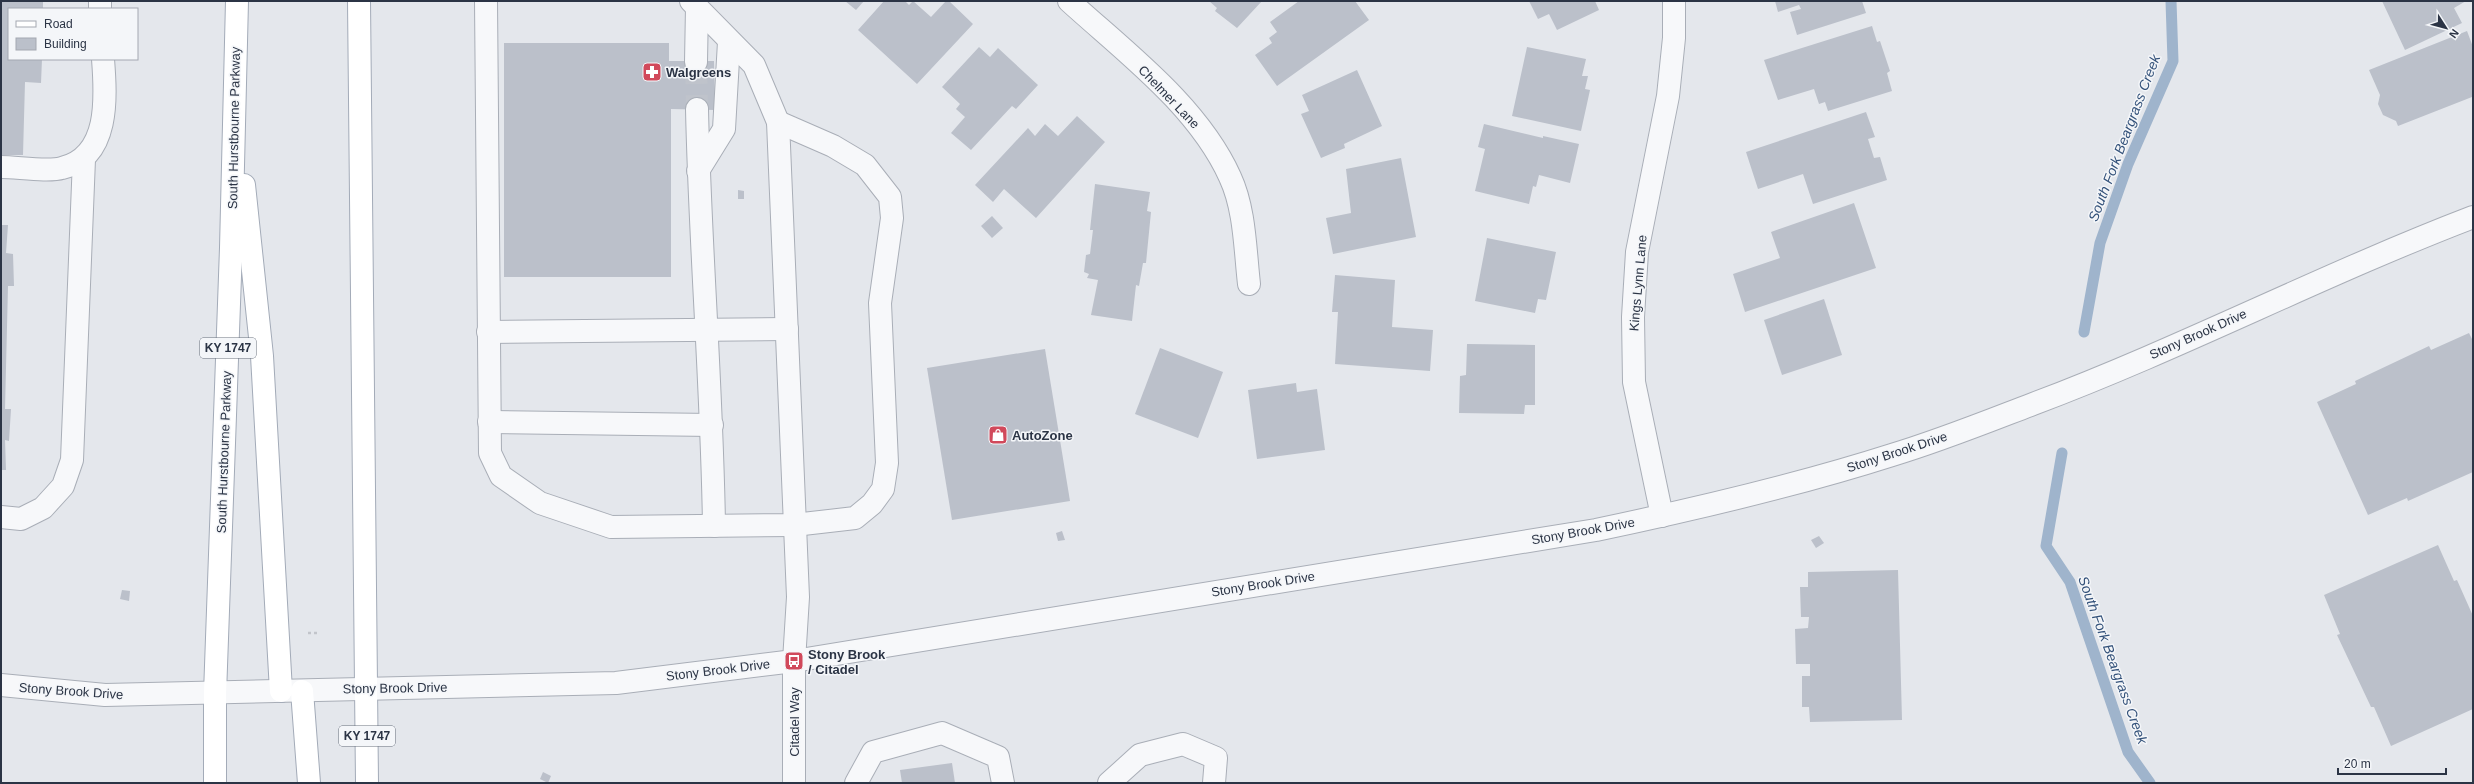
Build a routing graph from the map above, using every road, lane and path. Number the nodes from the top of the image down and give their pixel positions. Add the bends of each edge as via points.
1 (237, 1) edge
2 (359, 1) edge
3 (486, 1) edge
4 (1069, 1) edge
5 (1674, 1) edge
6 (694, 4) edge
7 (729, 42) junction
8 (103, 60) edge
9 (696, 62) tunnel mouth
10 (235, 91) junction
11 (697, 109) tunnel mouth
12 (778, 122) junction
13 (84, 159) junction
14 (1, 167) edge
15 (698, 171) junction
16 (2473, 217) edge
17 (1249, 284) dead end
18 (706, 329) junction
19 (787, 329) junction
20 (488, 332) junction
21 (489, 422) junction
22 (712, 425) junction
23 (1662, 516) junction
24 (1, 517) edge
25 (794, 525) junction
26 (714, 526) junction
27 (794, 661) junction
28 (1, 685) edge
29 (367, 688) junction
30 (291, 691) junction
31 (215, 694) junction
32 (214, 783) edge
33 (309, 783) edge
34 (367, 783) edge
35 (794, 783) edge
36 (856, 783) edge
37 (1003, 783) edge
38 (1109, 783) edge
39 (1214, 783) edge

1 - 10 main road, South Hurstbourne Parkway / KY 1747
2 - 29 main road, KY 1747
3 - 20 street
4 - 17 street, Chelmer Lane via 1184,109 1213,145 1231,178 1241,212
5 - 23 street, Kings Lynn Lane via 1674,38 1668,96 1638,252 1633,317 1634,382
6 - 7 street
6 - 9 street
7 - 12 street via 754,65
7 - 15 street via 724,129
8 - 13 street via 105,83 102,131
10 - 30 main road via 262,356
10 - 31 main road, South Hurstbourne Parkway / KY 1747
11 - 15 street
12 - 19 street, Citadel Way
12 - 25 street via 833,146 865,165 890,197 892,218 880,303 887,463 883,490 872,504 855,518
13 - 14 street via 62,169
13 - 24 street via 72,460 63,486 43,508 21,519
15 - 18 street
16 - 23 street, Stony Brook Drive via 2397,246 2035,404 1834,473
18 - 19 street
18 - 20 street
18 - 22 street
19 - 25 street, Citadel Way
20 - 21 street
21 - 22 street
21 - 26 street via 490,453 501,476 540,504 611,527
22 - 26 street
23 - 27 street, Stony Brook Drive via 1596,530
25 - 26 street
25 - 27 street, Citadel Way via 798,597
27 - 29 street, Stony Brook Drive via 616,683
27 - 35 street, Citadel Way
28 - 31 street, Stony Brook Drive via 105,695
29 - 30 street, Stony Brook Drive
29 - 34 main road, KY 1747
30 - 31 street, Stony Brook Drive
30 - 33 main road
31 - 32 main road, South Hurstbourne Parkway / KY 1747
36 - 37 street via 873,752 942,733 998,757
38 - 39 street via 1140,755 1183,744 1216,758

